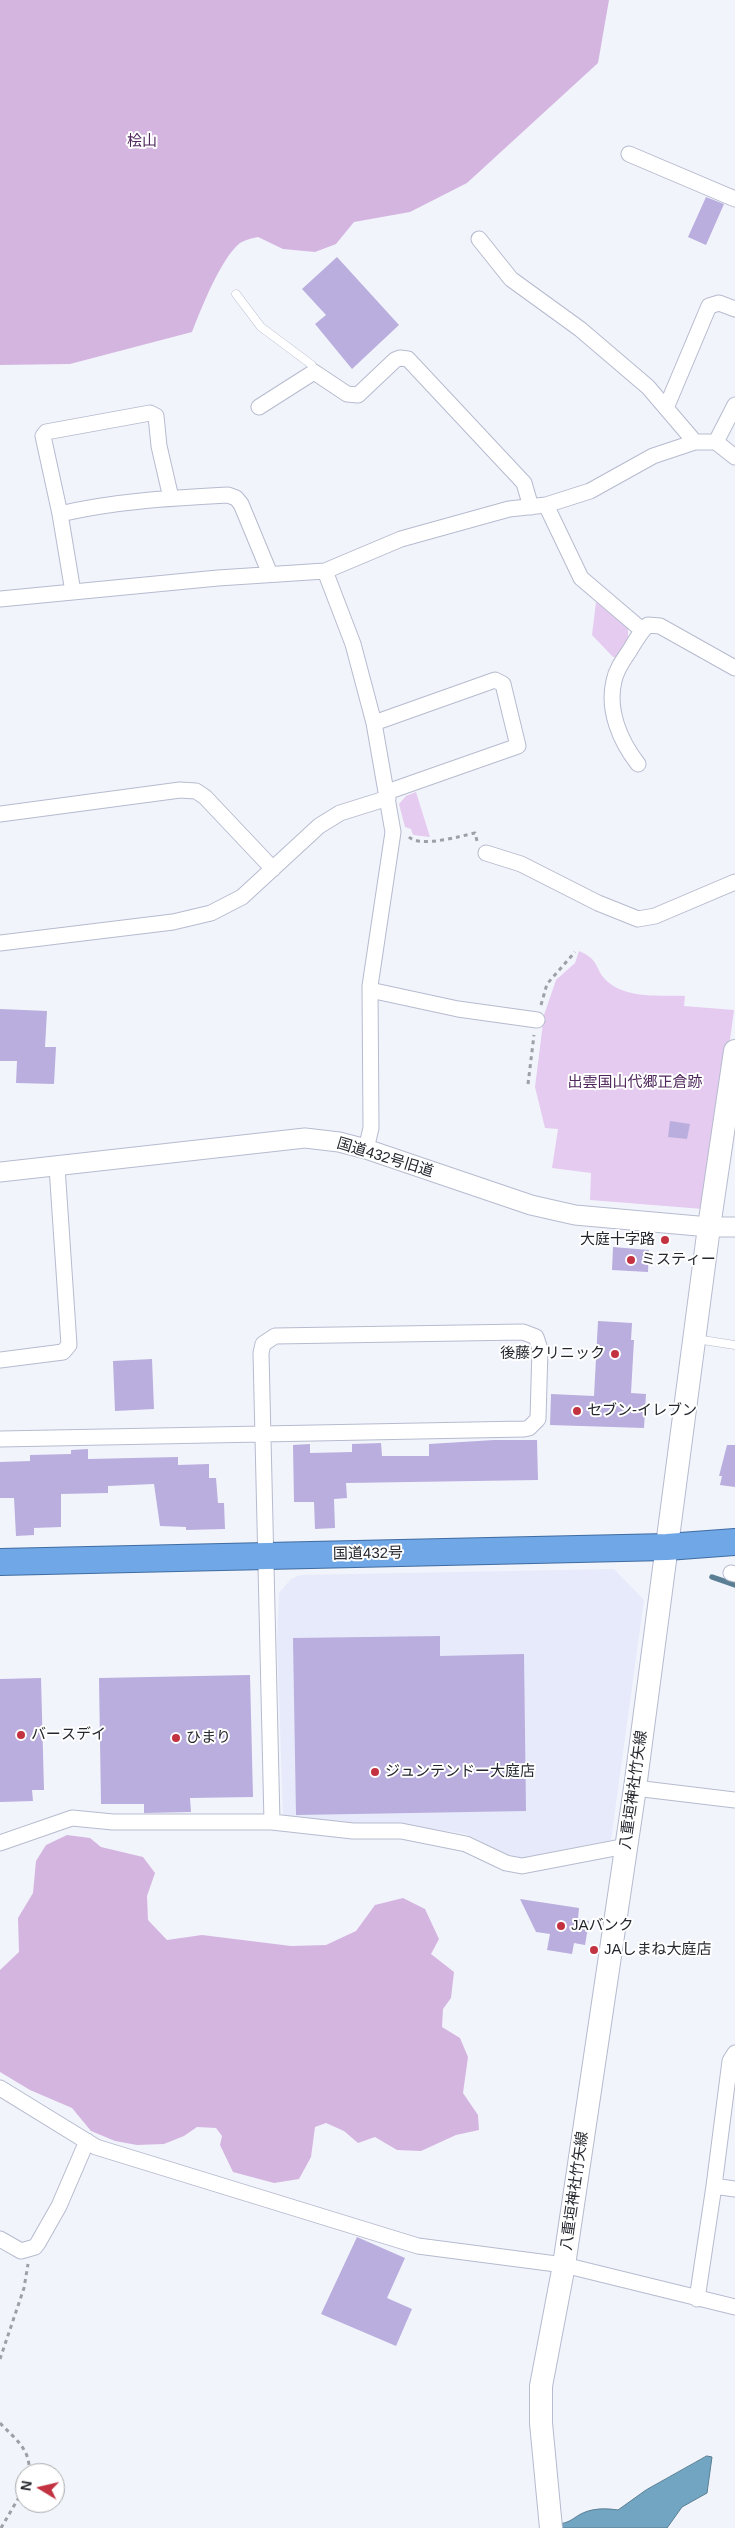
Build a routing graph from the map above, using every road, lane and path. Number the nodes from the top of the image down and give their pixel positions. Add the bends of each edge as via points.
1 (629, 154) dead end
2 (735, 199) edge
3 (478, 239) dead end
4 (236, 294) dead end
5 (735, 309) edge
6 (314, 372) junction
7 (735, 405) edge
8 (259, 407) dead end
9 (666, 408) junction
10 (695, 442) junction
11 (716, 442) junction
12 (735, 456) edge
13 (171, 498) junction
14 (546, 505) junction
15 (531, 507) junction
16 (60, 514) junction
17 (325, 571) junction
18 (270, 574) junction
19 (74, 592) junction
20 (0, 600) edge
21 (642, 630) junction
22 (735, 668) edge
23 (374, 723) junction
24 (638, 764) dead end
25 (388, 795) junction
26 (0, 814) edge
27 (393, 832) junction
28 (486, 853) joint
29 (273, 869) junction
30 (735, 882) edge
31 (0, 943) edge
32 (370, 990) junction
33 (536, 1020) dead end
34 (735, 1052) edge
35 (366, 1149) junction
36 (57, 1166) junction
37 (0, 1172) edge
38 (708, 1227) junction
39 (735, 1227) edge
40 (694, 1338) junction
41 (735, 1345) edge
42 (0, 1360) edge
43 (263, 1434) junction
44 (0, 1439) edge
45 (735, 1542) edge
46 (668, 1547) junction
47 (266, 1556) junction
48 (0, 1562) edge
49 (635, 1788) junction
50 (735, 1800) edge
51 (272, 1822) junction
52 (0, 1843) edge
53 (626, 1846) junction
54 (735, 2053) edge
55 (0, 2088) edge
56 (87, 2141) junction
57 (714, 2186) junction
58 (735, 2189) edge
59 (0, 2239) edge
60 (29, 2250) junction
61 (564, 2265) junction
62 (697, 2299) junction
63 (735, 2308) edge
64 (0, 2359) edge
65 (0, 2423) edge
66 (29, 2463) edge
67 (15, 2504) edge
68 (1, 2528) edge
69 (551, 2528) edge

1 - 2 street
3 - 9 street via 511,279 626,366
4 - 6 lane via 261,327 312,365
5 - 9 street via 719,303 709,306
6 - 8 street
6 - 15 street via 347,394 358,395 395,360 408,359 524,483
7 - 11 street
9 - 10 street
10 - 11 street
10 - 14 street via 653,456 590,491
11 - 12 street
13 - 16 street
13 - 16 street via 156,416 150,413 46,432 43,436
13 - 18 street via 228,495 236,498
14 - 15 street
14 - 21 street via 581,578
15 - 17 street via 509,509 401,539
16 - 19 street
17 - 18 street
17 - 23 street via 354,644
18 - 19 street
19 - 20 street
21 - 22 street via 648,625 660,626
21 - 24 street via 619,667 612,695 617,729 625,748
23 - 25 street
23 - 25 street via 495,680 503,684 518,746
25 - 27 street
25 - 29 street via 340,813 318,826
26 - 29 street via 180,790 196,792 205,797
27 - 28 path via 406,834 411,840 428,841 475,833
27 - 32 street
28 - 30 street via 521,864 598,904 638,919 655,916
29 - 31 street via 242,897 202,915 173,922
32 - 33 street via 458,1009
32 - 35 street via 371,1128
34 - 38 main road, 八重垣神社竹矢線
35 - 36 street, 国道432号旧道 via 305,1138
35 - 38 street, 国道432号旧道 via 531,1205 575,1215
36 - 37 street, 国道432号旧道
36 - 42 street via 70,1346 64,1352
38 - 39 street, 国道432号旧道
38 - 40 main road, 八重垣神社竹矢線
40 - 41 lane
40 - 46 main road, 八重垣神社竹矢線
43 - 43 street via 261,1353 263,1344 275,1336 529,1332 539,1342 538,1419 529,1428
43 - 44 street
43 - 47 street
45 - 46 highway, 国道432号
46 - 47 highway, 国道432号
46 - 49 main road, 八重垣神社竹矢線
47 - 48 highway, 国道432号
47 - 51 street
49 - 50 street
49 - 53 main road, 八重垣神社竹矢線
51 - 52 street via 114,1822 72,1818
51 - 53 street via 430,1836 466,1844 506,1864 522,1866
53 - 61 main road, 八重垣神社竹矢線
54 - 57 street via 730,2061
55 - 56 street
56 - 60 street via 50,2225
56 - 61 street via 96,2147 418,2246
57 - 58 street
57 - 62 street
59 - 60 street via 17,2250
60 - 64 path via 24,2288
61 - 62 street
61 - 69 main road, 八重垣神社竹矢線 via 541,2386 541,2423
62 - 63 street
65 - 66 path via 25,2449
67 - 68 path

